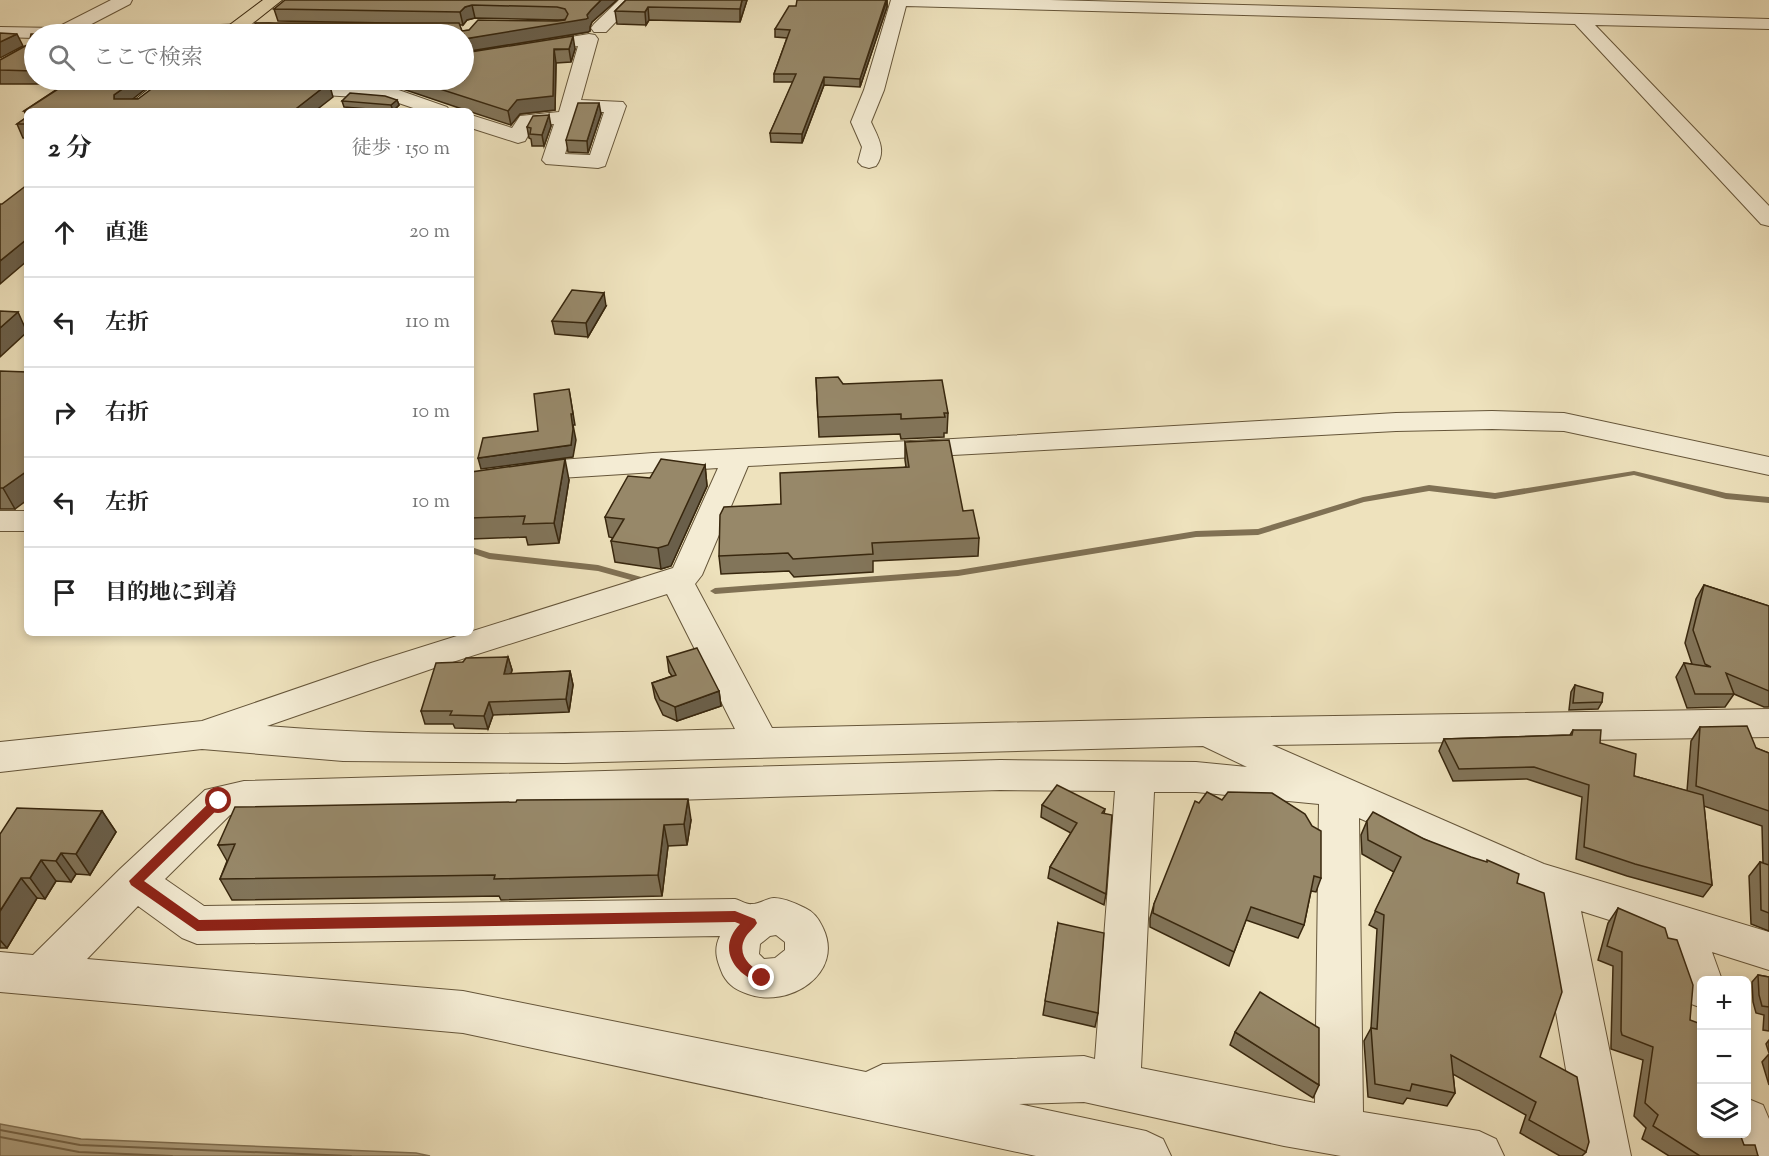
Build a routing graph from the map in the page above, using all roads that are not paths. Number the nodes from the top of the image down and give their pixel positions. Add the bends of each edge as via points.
1 (124, 0) edge
2 (274, 0) edge
3 (629, 0) edge
4 (899, 0) edge
5 (1580, 19) junction
6 (77, 24) edge
7 (242, 24) edge
8 (1769, 24) edge
9 (554, 27) edge
10 (0, 32) edge
11 (24, 33) edge
12 (594, 33) junction
13 (474, 40) edge
14 (525, 47) junction
15 (474, 58) edge
16 (158, 90) edge
17 (354, 90) edge
18 (135, 108) edge
19 (432, 108) edge
20 (568, 112) junction
21 (474, 122) edge
22 (518, 137) junction
23 (555, 150) junction
24 (870, 162) dead end
25 (1769, 219) edge
26 (737, 458) junction
27 (1766, 467) edge
28 (474, 483) edge
29 (0, 521) edge
30 (24, 521) edge
31 (676, 580) junction
32 (1769, 723) edge
33 (1208, 732) junction
34 (202, 735) junction
35 (761, 744) junction
36 (0, 757) edge
37 (1135, 777) junction
38 (1339, 791) junction
39 (135, 881) junction
40 (1555, 885) junction
41 (751, 923) dead end
42 (1680, 924) junction
43 (1769, 951) edge
44 (21, 974) edge
45 (1697, 976) edge
46 (1117, 1085) junction
47 (833, 1089) junction
48 (1339, 1131) junction
49 (1751, 1136) edge
50 (1146, 1156) edge
51 (1479, 1156) edge
52 (1606, 1156) edge
53 (1758, 1156) edge

1 - 6 street
2 - 7 main road
3 - 12 street
4 - 5 street
4 - 24 street via 861,122 872,147
5 - 8 street
5 - 25 street
9 - 12 street
10 - 11 street
12 - 14 street
12 - 20 street
13 - 14 street
14 - 15 street
16 - 18 main road
17 - 19 street via 390,93
20 - 22 street via 527,120
20 - 23 street
20 - 23 street via 616,106 598,162 553,160
21 - 22 street
22 - 23 street via 511,152
26 - 27 street via 1492,420 1564,422
26 - 28 street via 560,469
26 - 31 street via 686,575
29 - 30 street
31 - 34 street via 290,702
31 - 35 street
32 - 33 street
33 - 35 street
33 - 38 street
34 - 35 street via 344,747
34 - 36 street
37 - 38 street via 1196,777
37 - 39 street via 1000,775 244,797 219,801
37 - 46 street
38 - 40 street
38 - 48 street
39 - 41 street via 197,925 735,917
39 - 44 street
40 - 42 street
40 - 52 street
42 - 43 street
42 - 45 street
44 - 47 street via 463,1012
46 - 47 street via 1084,1079
46 - 48 street
47 - 50 street
48 - 51 street
49 - 53 street

